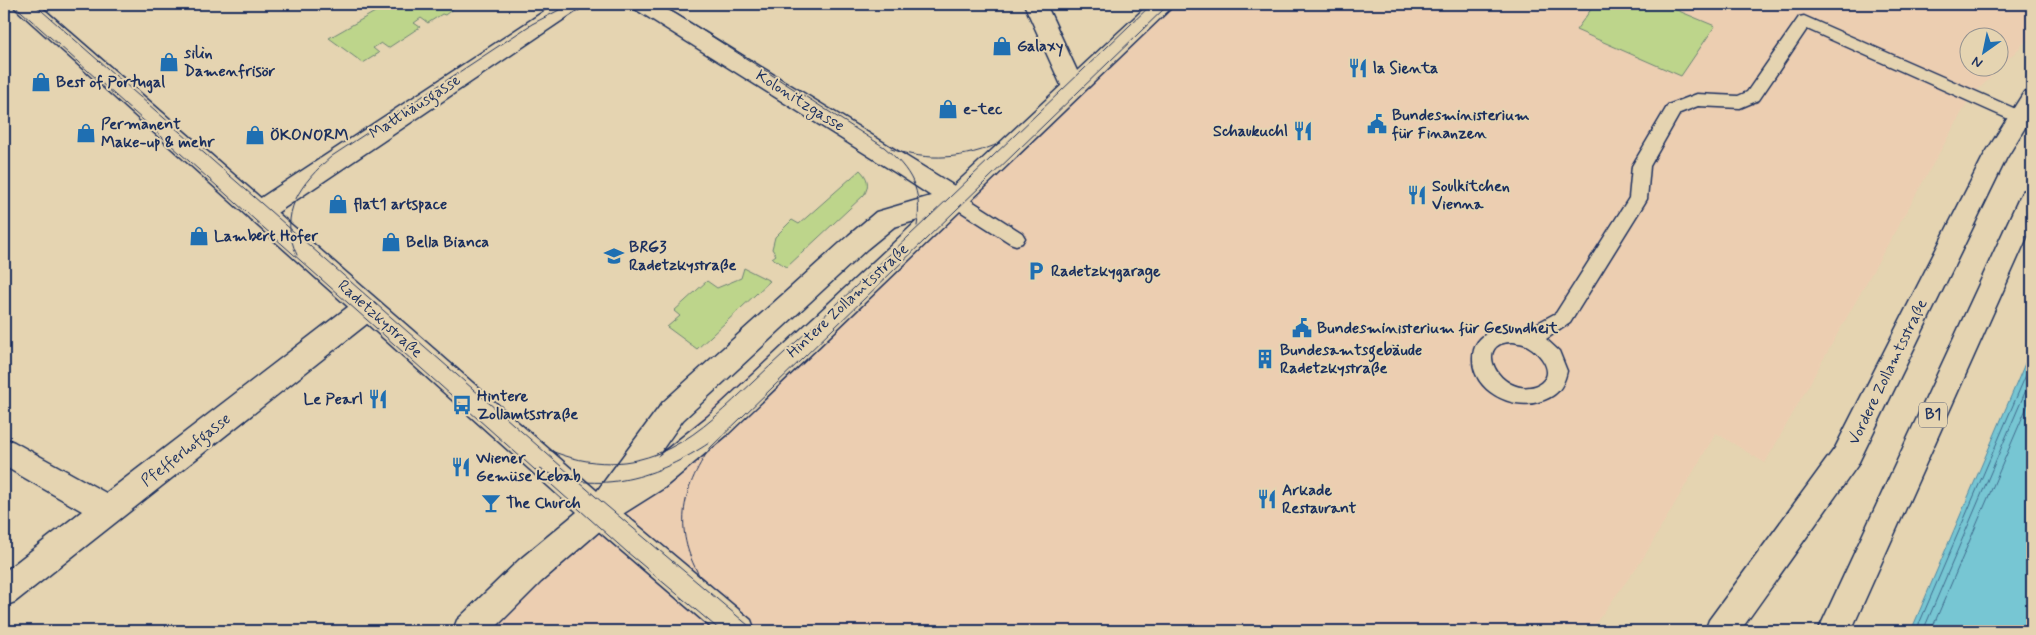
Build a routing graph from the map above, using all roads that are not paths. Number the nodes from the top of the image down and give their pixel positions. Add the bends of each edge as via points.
1 (24, 4) edge
2 (571, 4) edge
3 (643, 4) edge
4 (1035, 4) edge
5 (1162, 4) edge
6 (1073, 88) junction
7 (2025, 108) edge
8 (2032, 198) edge
9 (955, 199) junction
10 (260, 212) junction
11 (1016, 238) dead end
12 (367, 308) junction
13 (1535, 340) dead end
14 (4, 451) edge
15 (108, 510) junction
16 (599, 512) junction
17 (4, 591) edge
18 (469, 631) edge
19 (739, 631) edge
20 (1721, 631) edge
21 (1834, 631) edge

1 - 10 street, Radetzkystraße
2 - 10 street, Matthäusgasse
3 - 9 street, Kolonitzgasse
4 - 6 street
5 - 6 street, Hintere Zollamtsstraße
6 - 9 street, Hintere Zollamtsstraße
7 - 13 lane via 1804,22 1753,96 1740,102 1697,100 1674,109 1641,166 1638,199 1562,318 1541,331
7 - 20 street, Vordere Zollamtsstraße via 1953,239 1846,457
8 - 21 street, B1
9 - 11 lane
9 - 16 street, Hintere Zollamtsstraße via 717,426 653,478
9 - 16 street, Hintere Zollamtsstraße via 885,220 858,242 673,411
10 - 12 street, Radetzkystraße
12 - 15 street, Pfefferhofgasse
12 - 16 street, Radetzkystraße
14 - 15 street
15 - 17 street, Pfefferhofgasse
16 - 18 street, Hintere Zollamtsstraße via 530,571
16 - 19 street, Radetzkystraße

